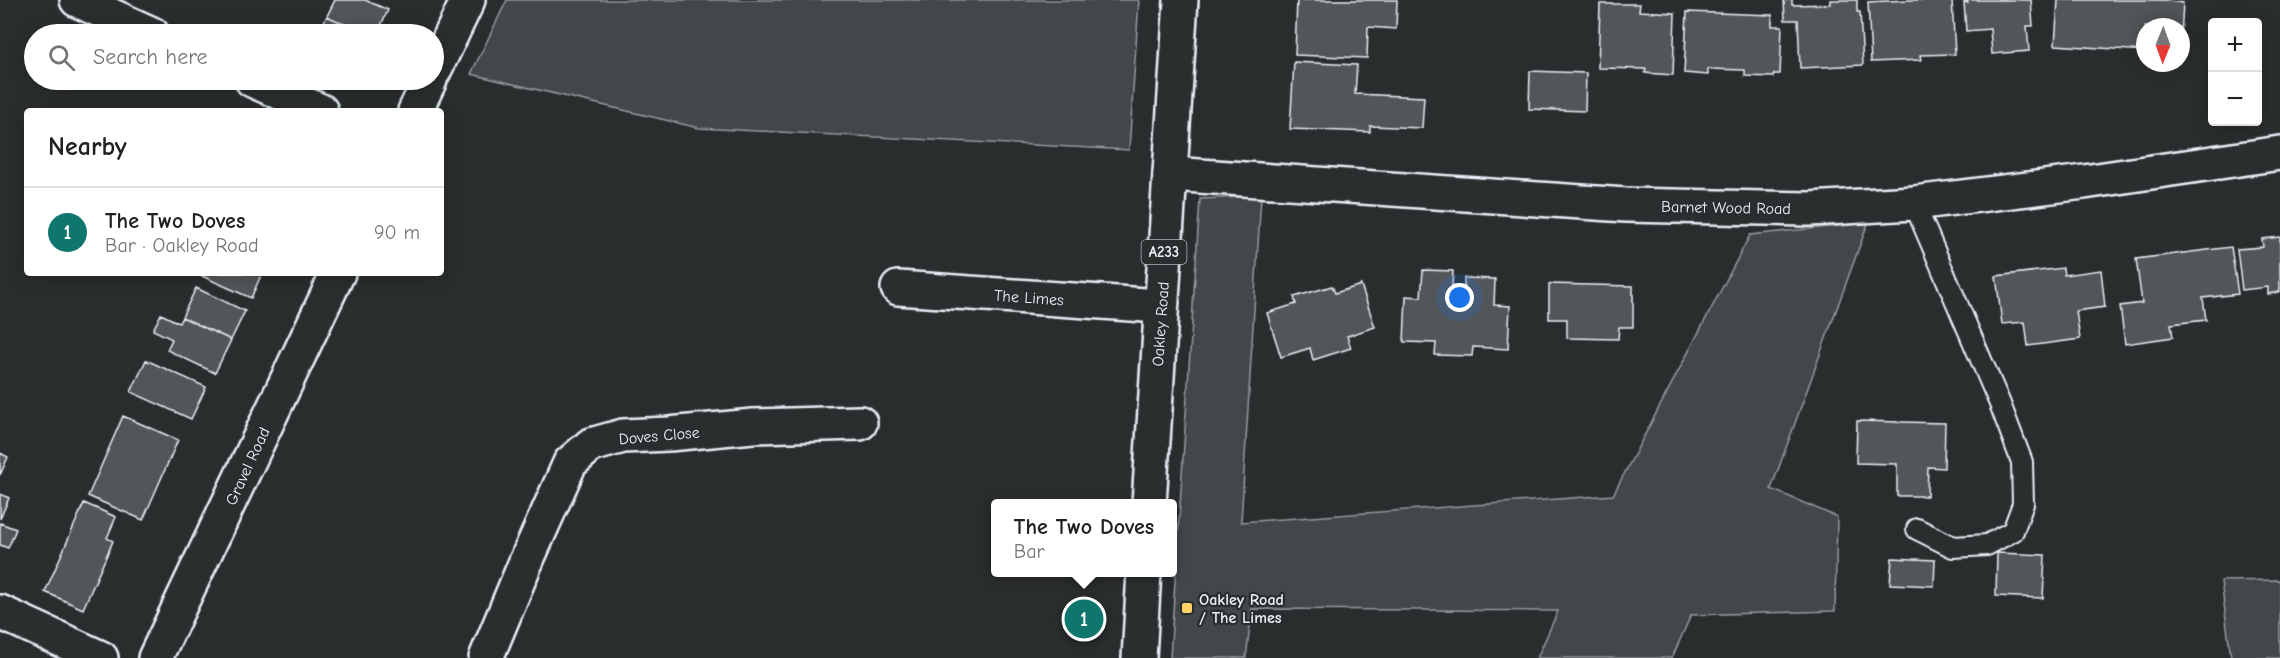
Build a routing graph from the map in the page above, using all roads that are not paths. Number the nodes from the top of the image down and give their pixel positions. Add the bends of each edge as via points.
1 (77, 0) edge
2 (468, 0) edge
3 (1181, 0) edge
4 (130, 24) edge
5 (444, 50) edge
6 (274, 90) edge
7 (425, 90) edge
8 (314, 108) edge
9 (416, 108) edge
10 (2280, 153) edge
11 (1170, 174) junction
12 (1914, 203) junction
13 (337, 276) edge
14 (898, 288) dead end
15 (1160, 306) junction
16 (860, 423) dead end
17 (1149, 499) edge
18 (1917, 529) dead end
19 (1144, 577) edge
20 (0, 612) edge
21 (101, 658) edge
22 (155, 658) edge
23 (486, 658) edge
24 (1139, 658) edge

1 - 4 street
2 - 5 street
3 - 11 street, Oakley Road / A233
6 - 8 street
7 - 9 street
10 - 12 street, Barnet Wood Road
11 - 12 street, Barnet Wood Road via 1626,205 1809,209
11 - 15 street, Oakley Road / A233
12 - 18 lane via 2001,404 2022,462 2023,504 2013,531 1987,545 1953,547
13 - 22 street, Gravel Road
14 - 15 street, The Limes
15 - 17 street, Oakley Road / A233
16 - 23 street, Doves Close via 623,436 591,445 570,463
19 - 24 street
20 - 21 street

